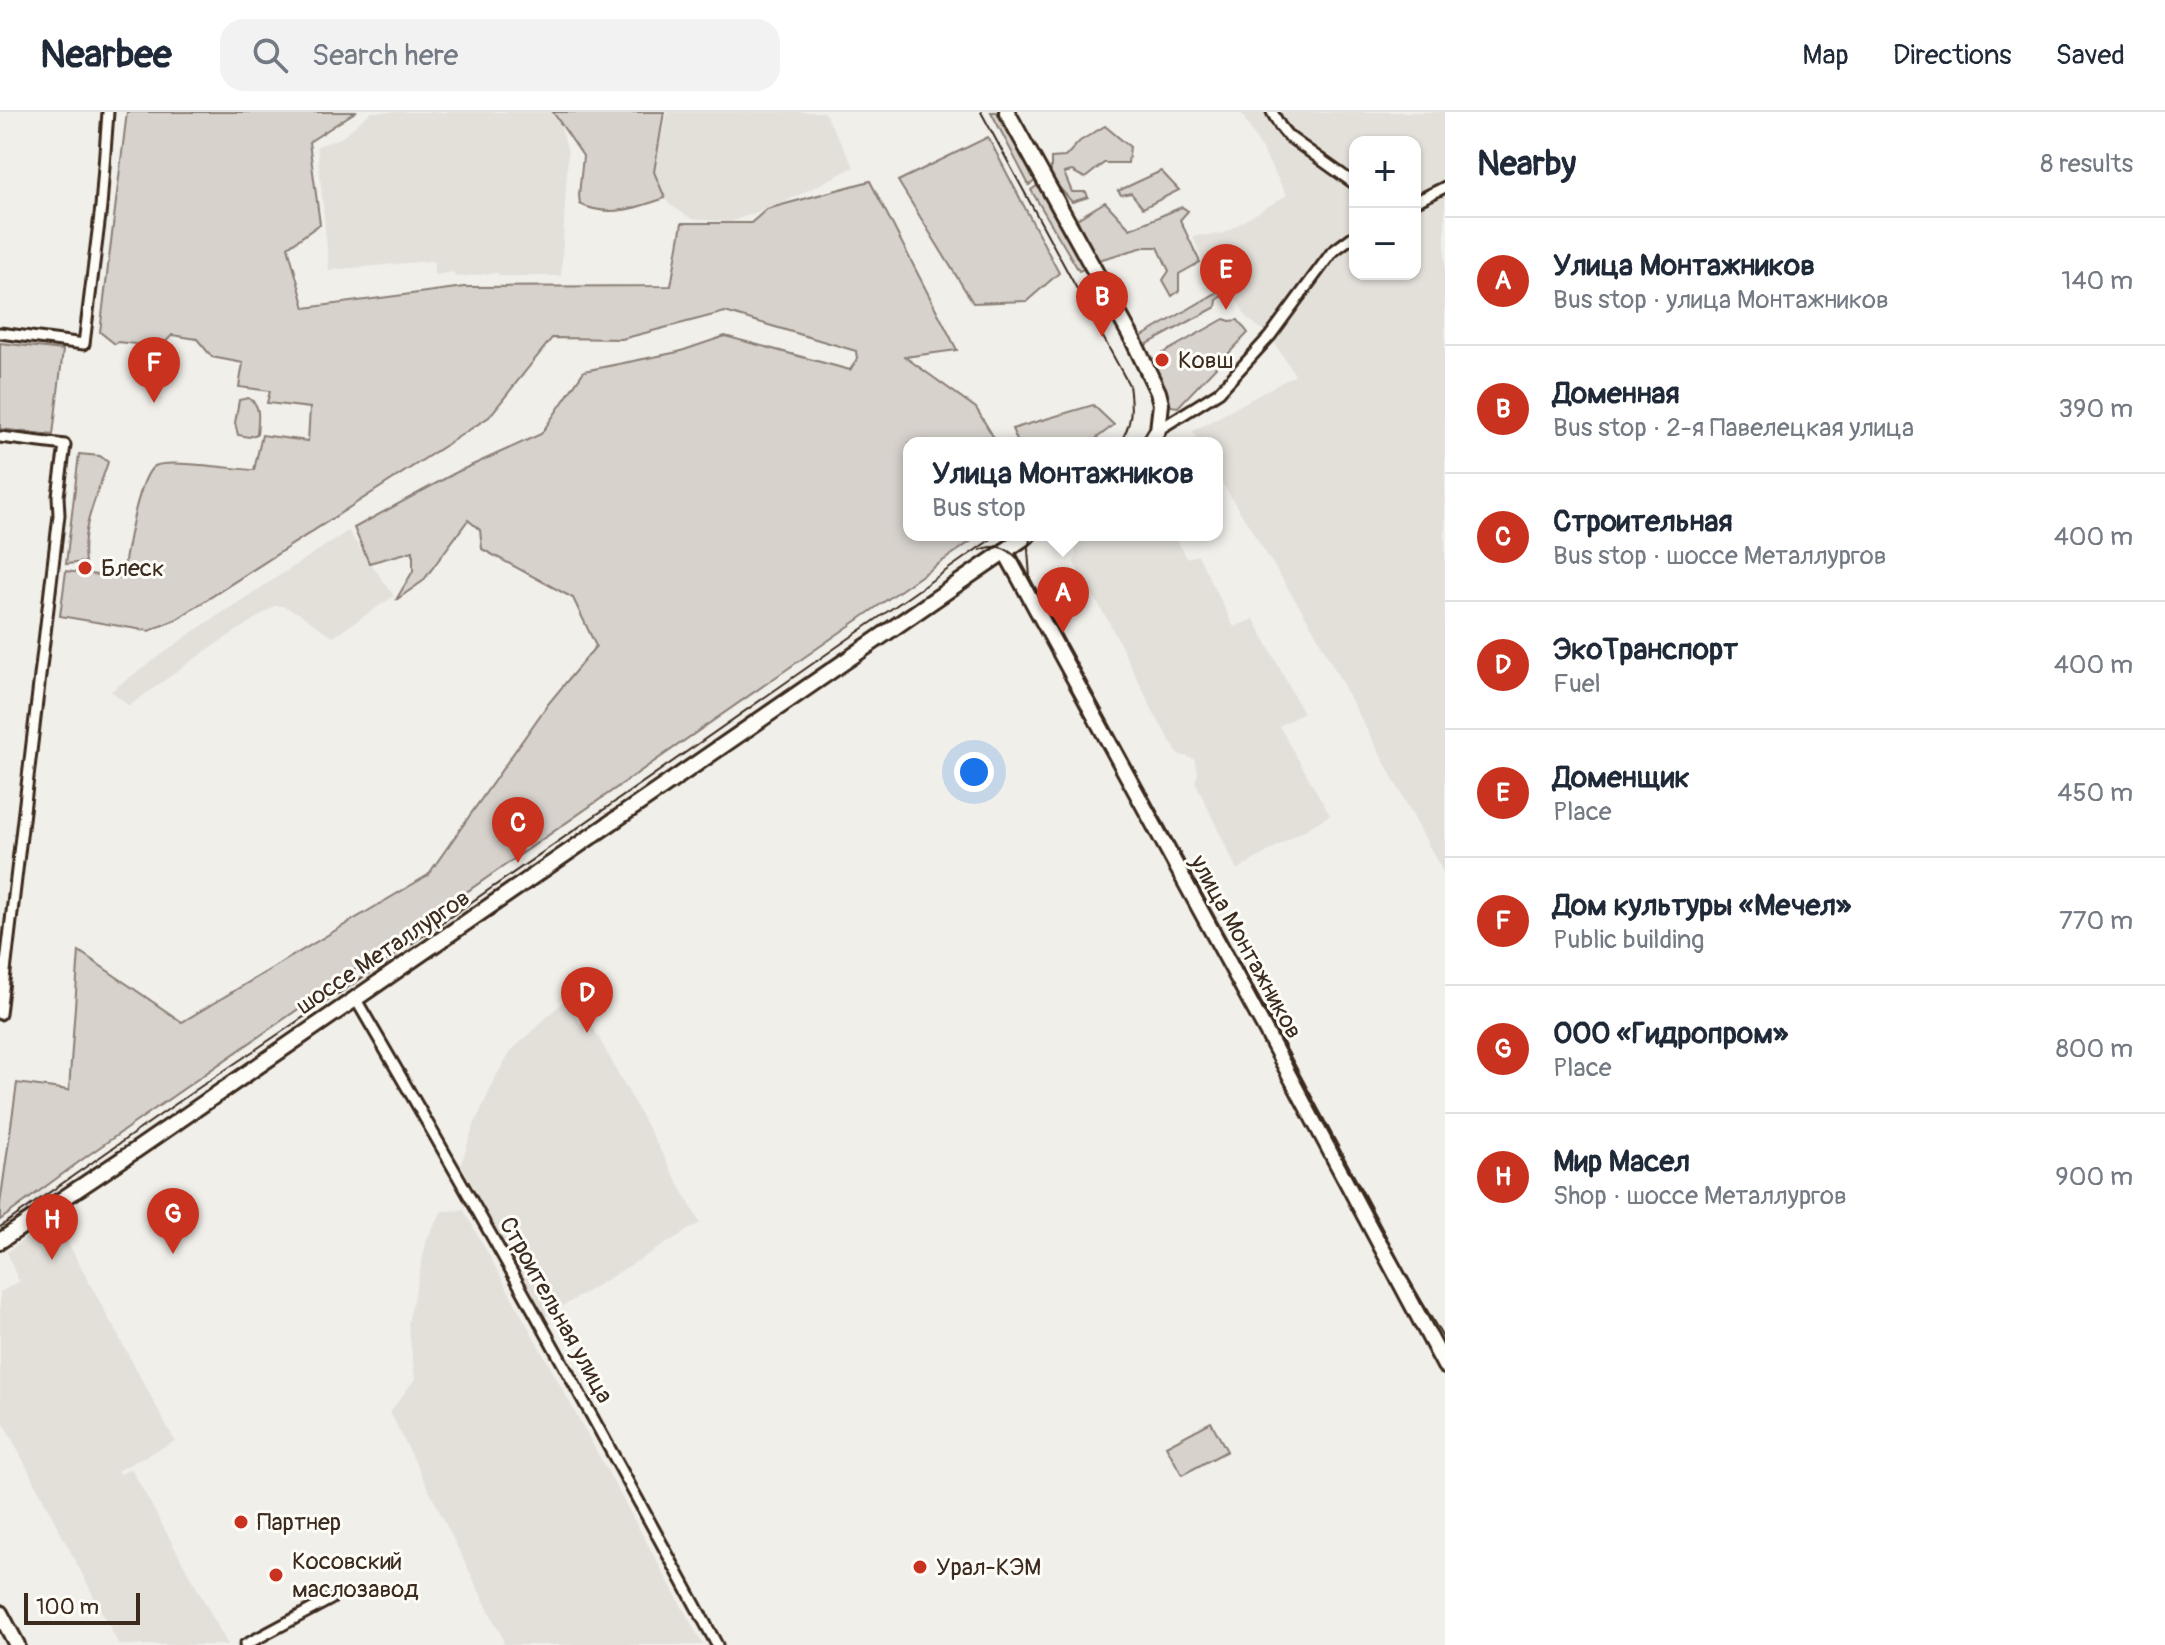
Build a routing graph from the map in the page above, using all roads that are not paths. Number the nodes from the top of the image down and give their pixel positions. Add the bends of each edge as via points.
1 (108, 112) edge
2 (1007, 112) edge
3 (1272, 112) edge
4 (1349, 180) edge
5 (1445, 187) edge
6 (1421, 199) edge
7 (1349, 239) edge
8 (0, 333) edge
9 (0, 437) edge
10 (1154, 437) edge
11 (1019, 541) edge
12 (1005, 551) junction
13 (355, 998) junction
14 (0, 1014) edge
15 (0, 1241) edge
16 (1445, 1366) edge
17 (331, 1599) dead end
18 (0, 1613) edge
19 (17, 1645) edge
20 (245, 1645) edge
21 (717, 1645) edge

1 - 8 street via 84,344
2 - 10 main road via 1158,392 1161,404
3 - 4 street via 1288,136
5 - 6 street
7 - 10 street via 1332,252 1270,336 1219,392
9 - 14 street via 65,445
11 - 12 main road, шоссе Металлургов
12 - 13 main road, шоссе Металлургов
12 - 16 main road, улица Монтажников
13 - 15 main road, шоссе Металлургов
13 - 21 street, Строительная улица
17 - 20 street
18 - 19 main road

